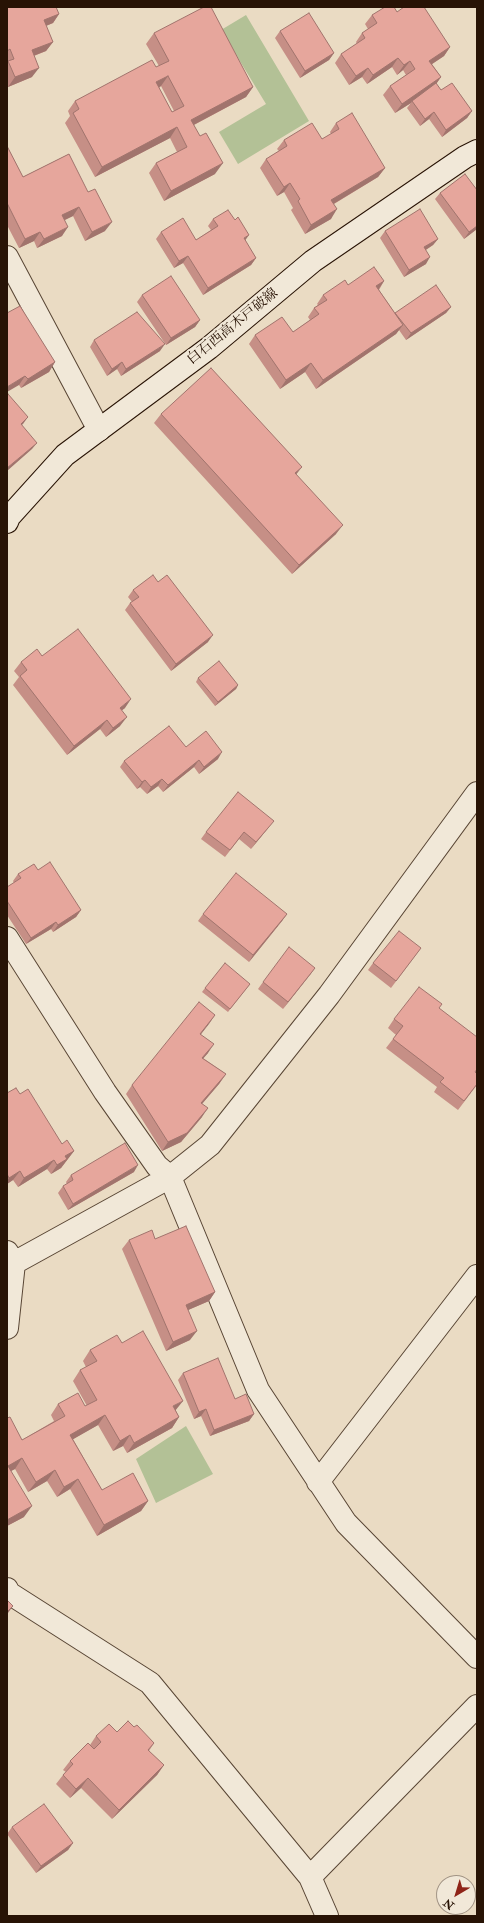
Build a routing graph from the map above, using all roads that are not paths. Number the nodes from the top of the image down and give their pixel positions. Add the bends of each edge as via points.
1 (477, 151) edge
2 (10, 271) edge
3 (99, 430) junction
4 (7, 522) edge
5 (477, 793) edge
6 (7, 938) edge
7 (170, 1177) junction
8 (11, 1258) edge
9 (477, 1276) edge
10 (7, 1328) edge
11 (318, 1482) junction
12 (7, 1589) edge
13 (477, 1657) edge
14 (477, 1706) edge
15 (310, 1877) junction
16 (327, 1916) edge

1 - 3 street, 白石西高木戸破線 via 464,157 313,261 209,348
2 - 3 street
3 - 4 street, 白石西高木戸破線 via 65,455
5 - 7 street via 329,995 210,1145
6 - 7 street via 105,1092 157,1166
7 - 8 street
7 - 11 street via 258,1390
8 - 10 street
9 - 11 street
11 - 13 street via 346,1523
12 - 15 street via 9,1593 150,1683
14 - 15 street
15 - 16 street

